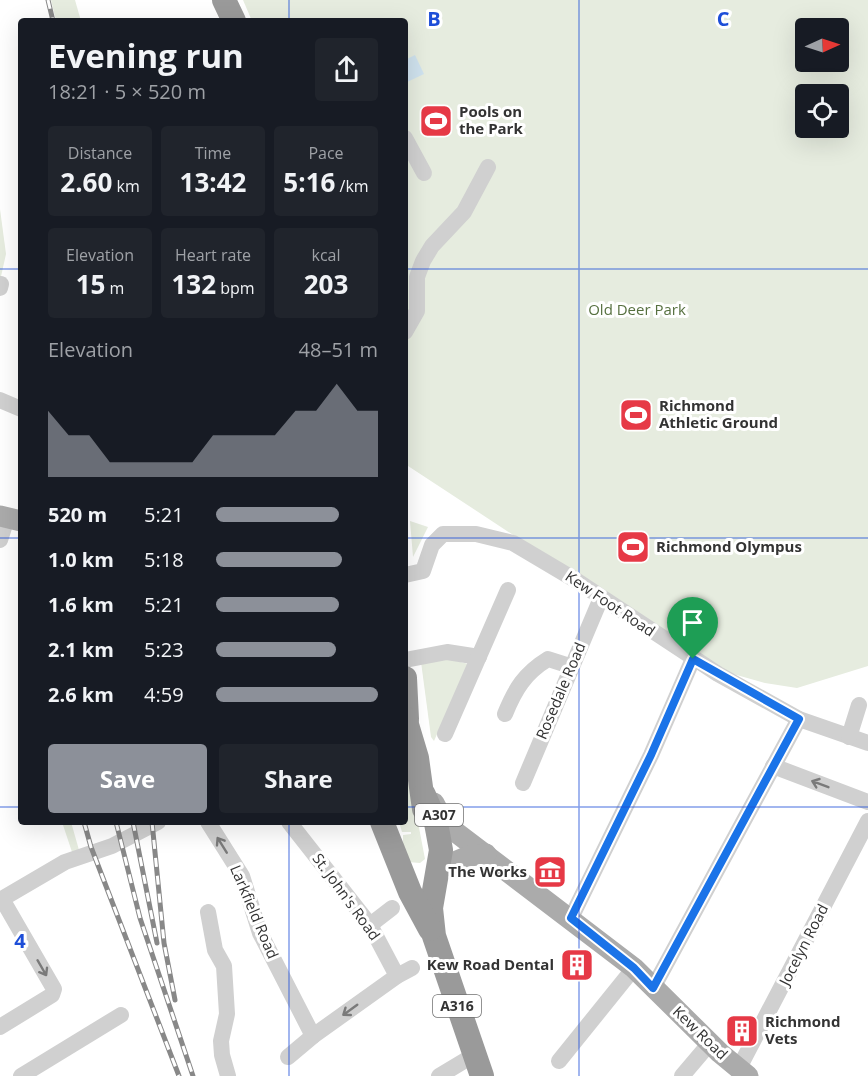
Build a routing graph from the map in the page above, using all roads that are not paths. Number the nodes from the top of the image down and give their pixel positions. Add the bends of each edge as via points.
1 (224, 0) edge
2 (233, 18) edge
3 (408, 146) edge
4 (416, 167) edge
5 (488, 167) dead end
6 (408, 327) edge
7 (0, 399) edge
8 (18, 407) edge
9 (9, 518) edge
10 (0, 540) edge
11 (410, 582) edge
12 (508, 590) dead end
13 (601, 598) junction
14 (479, 657) junction
15 (408, 659) edge
16 (693, 659) junction
17 (570, 666) junction
18 (858, 704) edge
19 (505, 714) dead end
20 (799, 719) junction
21 (408, 726) edge
22 (445, 734) dead end
23 (849, 737) junction
24 (868, 743) edge
25 (417, 758) junction
26 (773, 766) junction
27 (523, 783) dead end
28 (868, 802) edge
29 (868, 821) edge
30 (152, 825) edge
31 (210, 825) edge
32 (291, 825) edge
33 (384, 825) edge
34 (486, 854) junction
35 (420, 871) junction
36 (1, 899) edge
37 (392, 908) dead end
38 (208, 912) dead end
39 (571, 918) junction
40 (370, 925) junction
41 (434, 936) junction
42 (634, 968) junction
43 (653, 988) junction
44 (121, 1015) dead end
45 (0, 1027) edge
46 (313, 1036) junction
47 (710, 1042) junction
48 (288, 1057) dead end
49 (559, 1061) dead end
50 (478, 1065) edge
51 (743, 1072) edge
52 (21, 1076) edge
53 (228, 1076) edge
54 (439, 1076) edge
55 (682, 1076) edge

1 - 2 highway
3 - 4 street
5 - 6 street via 464,212 423,261 417,277 417,311
7 - 8 street
9 - 10 street
11 - 13 street, Kew Foot Road via 423,571 432,545 443,534 476,534 513,543
12 - 14 street
13 - 16 street, Kew Foot Road
13 - 17 street, Rosedale Road
14 - 15 street via 447,652
14 - 22 street
16 - 20 street, Kew Foot Road
16 - 39 street
17 - 19 street via 548,659 528,672
17 - 27 street, Rosedale Road
18 - 23 street
20 - 23 street, Kew Foot Road
20 - 26 street
21 - 25 highway, A316
23 - 24 street, Kew Foot Road
25 - 34 main road, Kew Road / A307 via 440,818
25 - 35 highway, A316 via 441,850
28 -> 26 street
26 - 43 street
29 - 51 street, Jocelyn Road
30 - 36 street via 112,846 65,862
46 -> 31 street, Larkfield Road via 260,933 242,876
32 - 40 street, St. John's Road
33 - 35 highway, A316
34 - 35 main road
34 - 39 main road, Kew Road / A307
35 - 41 highway, A316
35 - 41 highway, A316 via 412,898
36 -> 45 street via 54,988 52,994
37 - 40 street
38 - 53 street via 216,950 224,966 227,1014 221,1041
39 - 42 main road, Kew Road / A307
40 -> 46 street, St. John's Road via 404,972
41 - 50 highway, A316
42 - 43 main road, Kew Road / A307
42 - 49 street
43 - 47 main road, Kew Road / A307
44 - 52 street
46 - 48 street
47 - 51 main road, Kew Road / A307
47 - 55 street
50 - 54 street

